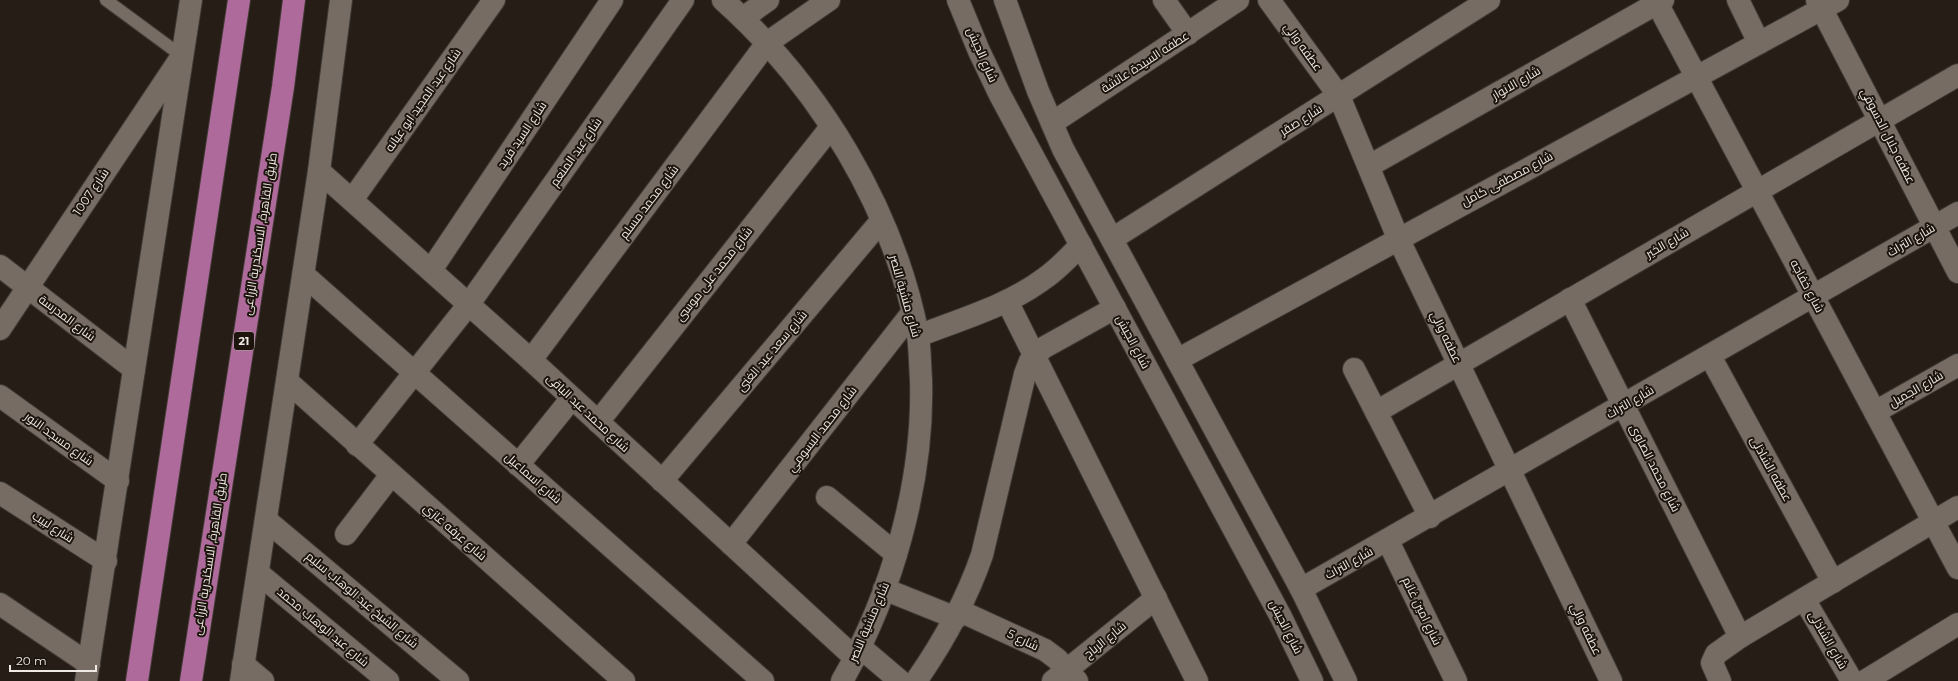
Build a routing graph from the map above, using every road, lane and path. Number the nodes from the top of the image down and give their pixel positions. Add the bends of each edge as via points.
1 (106, 0) edge
2 (191, 0) edge
3 (239, 0) edge
4 (294, 0) edge
5 (341, 0) edge
6 (494, 0) edge
7 (612, 0) edge
8 (683, 0) edge
9 (723, 0) edge
10 (768, 0) edge
11 (828, 0) edge
12 (958, 0) edge
13 (1005, 0) edge
14 (1164, 0) edge
15 (1238, 0) edge
16 (1269, 0) edge
17 (1489, 0) edge
18 (1738, 0) edge
19 (1660, 2) edge
20 (1826, 3) edge
21 (743, 18) junction
22 (1188, 34) junction
23 (767, 43) junction
24 (1759, 43) junction
25 (182, 56) junction
26 (1958, 74) edge
27 (1696, 77) junction
28 (1339, 96) junction
29 (1879, 120) junction
30 (1052, 124) junction
31 (831, 127) junction
32 (1369, 166) junction
33 (319, 171) junction
34 (1757, 191) junction
35 (352, 200) junction
36 (1958, 213) edge
37 (882, 221) junction
38 (1935, 226) junction
39 (1398, 238) junction
40 (1112, 239) junction
41 (1081, 245) junction
42 (0, 266) edge
43 (431, 270) junction
44 (1958, 272) edge
45 (304, 275) junction
46 (28, 288) junction
47 (1141, 293) junction
48 (1813, 296) junction
49 (1570, 299) junction
50 (1007, 301) junction
51 (468, 304) junction
52 (1115, 308) junction
53 (912, 313) junction
54 (0, 329) edge
55 (918, 336) junction
56 (1034, 355) junction
57 (1710, 356) junction
58 (531, 360) junction
59 (1177, 360) junction
60 (1458, 363) junction
61 (1958, 365) edge
62 (134, 369) junction
63 (1354, 369) dead end
64 (414, 373) junction
65 (288, 382) junction
66 (0, 396) edge
67 (572, 398) junction
68 (1624, 406) junction
69 (1376, 412) junction
70 (1875, 412) junction
71 (598, 422) junction
72 (357, 445) junction
73 (518, 465) junction
74 (1510, 471) junction
75 (391, 475) junction
76 (118, 481) junction
77 (662, 481) junction
78 (0, 493) edge
79 (827, 497) dead end
80 (1958, 507) edge
81 (1430, 517) junction
82 (266, 520) junction
83 (1933, 522) junction
84 (346, 534) dead end
85 (1388, 541) junction
86 (731, 544) junction
87 (896, 554) junction
88 (106, 561) junction
89 (1958, 568) edge
90 (258, 572) junction
91 (1833, 582) junction
92 (884, 589) junction
93 (1301, 589) junction
94 (1156, 598) junction
95 (1804, 599) junction
96 (0, 604) edge
97 (958, 614) junction
98 (1958, 624) edge
99 (1740, 638) junction
100 (858, 653) junction
101 (87, 672) edge
102 (242, 673) edge
103 (1066, 677) edge
104 (922, 678) edge
105 (137, 681) edge
106 (191, 681) edge
107 (263, 681) edge
108 (388, 681) edge
109 (458, 681) edge
110 (624, 681) edge
111 (763, 681) edge
112 (842, 681) edge
113 (900, 681) edge
114 (1198, 681) edge
115 (1312, 681) edge
116 (1346, 681) edge
117 (1456, 681) edge
118 (1611, 681) edge
119 (1720, 681) edge
120 (1852, 681) edge
121 (1866, 681) edge

1 - 25 lane
2 - 25 street
3 - 105 highway
4 - 106 highway, طريق القاهرة, الاسكندرية الزراعى / 21 via 283,87
5 - 33 street
6 - 35 street, شارع عبد المجيد ابو عيانه
7 - 43 street, شارع السيد فريد
8 - 51 street, شارع عبد المنعم
9 - 21 street, شارع منشية النصر
10 - 21 street
11 - 23 street, شارع محمد مسلم
12 - 41 street, شارع الجيش via 1000,95
13 - 30 street
14 - 22 street
15 - 22 street, عطفه السيدة عائشة
16 - 28 street, عطفه والي
17 - 28 street, شارع صقر
18 - 24 street
19 - 27 street, شارع خفاجه
19 - 32 street, شارع الانوار
20 - 24 street, شارع مصطفى كامل
20 - 29 street, عطفه جلال الدسوقي
21 - 23 street, شارع منشية النصر
22 - 30 street, عطفه السيدة عائشة
23 - 31 street, شارع منشية النصر via 801,84
23 - 58 street, شارع محمد مسلم
24 - 27 street, شارع مصطفى كامل
25 - 46 street, شارع 1007
25 - 62 street
26 - 29 street, شارع الخير
27 - 34 street, شارع خفاجه
27 - 39 street, شارع مصطفى كامل
28 - 32 street, عطفه والي
28 - 40 street, شارع صقر
29 - 34 street, شارع الخير
29 - 38 street, عطفه جلال الدسوقي
30 - 40 street
31 - 37 street, شارع منشية النصر via 850,157
31 - 71 street, شارع محمد على موسى
32 - 39 street, عطفه والي
33 - 35 street, شارع محمد عبد الباقى
33 - 45 street
34 - 48 street, شارع خفاجه
34 - 49 street, شارع الخير
35 - 43 street, شارع محمد عبد الباقى
36 - 38 street, شارع التراث
37 - 53 street, شارع منشية النصر via 904,282
37 - 77 street, شارع سعد عبد الغنى
38 - 44 street, عطفه جلال الدسوقي
38 - 48 street, شارع التراث
39 - 59 street, شارع مصطفى كامل
39 - 60 street, عطفه والي
40 - 47 street
41 - 50 street via 1046,278
41 - 52 street, شارع الجيش
42 - 46 street, شارع المدرسة
43 - 51 street, شارع محمد عبد الباقى
45 - 64 street, شارع اسماعيل
45 - 65 street
46 - 54 street, شارع 1007
46 - 62 street, شارع المدرسة
47 - 52 street
47 - 59 street
48 - 57 street, شارع التراث
48 - 70 street, شارع خفاجه
49 - 60 street, شارع الخير
49 - 68 street, شارع محمد الصاوى
50 - 55 street
50 - 56 street
51 - 58 street, شارع محمد عبد الباقى
51 - 64 street, شارع عبد المنعم
52 - 56 street
52 - 115 street, شارع الجيش via 1281,617
53 - 55 street, شارع منشية النصر
53 - 86 street, شارع محمد البسومي
55 - 87 street, شارع منشية النصر via 921,406 916,456 908,506
56 - 94 street
56 - 97 street via 1025,374 982,555
57 - 68 street, شارع التراث
57 - 91 street, عطفه الشاذلى
58 - 67 street, شارع محمد عبد الباقى
59 - 93 street
60 - 69 street, شارع الخير
60 - 74 street, عطفه والي
61 - 70 street, شارع الجميل
62 - 76 street
63 - 69 street
64 - 72 street, شارع عبد المنعم
64 - 73 street, شارع اسماعيل
65 - 72 street, شارع عرفه غازي
65 - 82 street
66 - 76 street, شارع مسجد النور
67 - 71 street, شارع محمد عبد الباقى
67 - 73 street
68 - 74 street, شارع التراث
68 - 99 street, شارع محمد الصاوى
69 - 81 street
70 - 83 street, شارع خفاجه
71 - 77 street, شارع محمد عبد الباقى
72 - 75 street, شارع عرفه غازي
73 - 111 street, شارع اسماعيل
74 - 81 street, شارع التراث
74 - 118 street, عطفه والي
75 - 84 street
75 - 110 street, شارع عرفه غازي
76 - 88 street
77 - 86 street, شارع محمد عبد الباقى
78 - 88 street, شارع لبيب
79 - 87 street
80 - 83 street
81 - 85 street, شارع التراث
82 - 90 street
82 - 109 street, شارع الشيخ عبد الوهاب سليم
83 - 89 street, شارع خفاجه
83 - 91 street
85 - 93 street, شارع التراث
85 - 117 street, شارع امين غانم
86 - 100 street, شارع محمد عبد الباقى
87 - 92 street, شارع منشية النصر
88 - 101 street
90 - 102 street
90 - 108 street, شارع عبد الوهاب محمد
91 - 95 street
92 - 97 street, شارع 5
92 - 100 street, شارع منشية النصر
93 - 116 street
94 - 103 street, شارع الرباح
94 - 114 street
95 - 99 street
95 - 120 street, شارع الشاذلى
96 - 101 street
97 - 103 street, شارع 5 via 1045,650
97 - 104 street
98 - 121 street
99 - 119 street via 1716,654 1713,659
100 - 112 street, شارع منشية النصر
100 - 113 street, شارع محمد عبد الباقى
102 - 107 street

